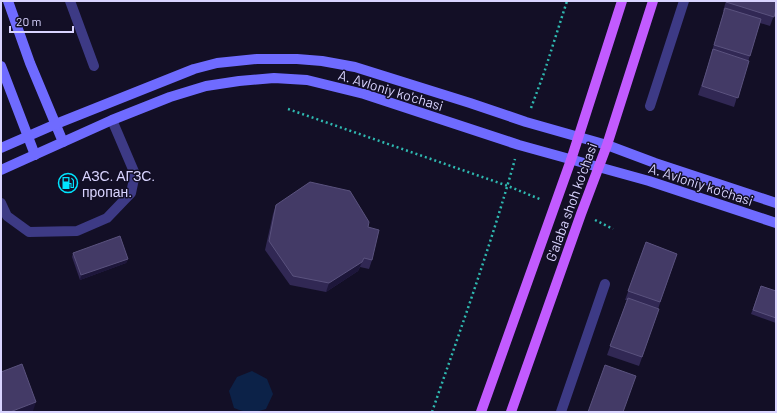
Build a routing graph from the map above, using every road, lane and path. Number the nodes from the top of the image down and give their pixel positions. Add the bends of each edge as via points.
1 (8, 1) edge
2 (70, 1) edge
3 (567, 1) edge
4 (622, 1) edge
5 (653, 1) edge
6 (684, 1) edge
7 (1, 66) edge
8 (94, 66) dead end
9 (650, 106) dead end
10 (288, 109) dead end
11 (112, 120) junction
12 (526, 122) junction
13 (56, 124) junction
14 (27, 136) junction
15 (579, 137) junction
16 (63, 142) junction
17 (519, 145) junction
18 (607, 145) junction
19 (1, 148) edge
20 (35, 155) junction
21 (571, 160) junction
22 (599, 167) junction
23 (1, 170) edge
24 (508, 186) junction
25 (1, 203) edge
26 (776, 203) edge
27 (554, 205) junction
28 (581, 214) junction
29 (776, 223) edge
30 (613, 228) dead end
31 (606, 284) dead end
32 (432, 412) edge
33 (481, 412) edge
34 (511, 412) edge
35 (561, 412) edge

1 - 13 main road via 30,63
2 - 8 street
3 - 12 path
4 - 15 main road, G'alaba shoh ko'chasi
5 - 18 main road, G'alaba shoh ko'chasi
6 - 9 street
7 - 14 main road
10 - 24 path
11 - 16 main road, A. Avloniy ko'chasi
11 - 17 main road, A. Avloniy ko'chasi via 206,86 274,78 307,80 364,94
11 - 25 street via 135,174 131,193 107,218 77,230 29,232 7,216
12 - 13 main road, A. Avloniy ko'chasi via 355,67 322,61 257,59 217,63 194,69
12 - 15 main road, A. Avloniy ko'chasi
13 - 14 main road, A. Avloniy ko'chasi
13 - 16 main road
14 - 19 main road, A. Avloniy ko'chasi
14 - 20 main road
15 - 18 main road, A. Avloniy ko'chasi
15 - 21 main road, G'alaba shoh ko'chasi
16 - 20 main road, A. Avloniy ko'chasi
17 - 21 main road, A. Avloniy ko'chasi
17 - 24 path
18 - 22 main road, G'alaba shoh ko'chasi
18 - 26 main road, A. Avloniy ko'chasi via 655,164
20 - 23 main road, A. Avloniy ko'chasi
21 - 22 main road, A. Avloniy ko'chasi
21 - 27 main road, G'alaba shoh ko'chasi
22 - 28 main road, G'alaba shoh ko'chasi
22 - 29 main road, A. Avloniy ko'chasi
24 - 27 path
24 - 32 path
27 - 33 main road, G'alaba shoh ko'chasi
28 - 30 path
28 - 34 main road, G'alaba shoh ko'chasi
31 - 35 street

